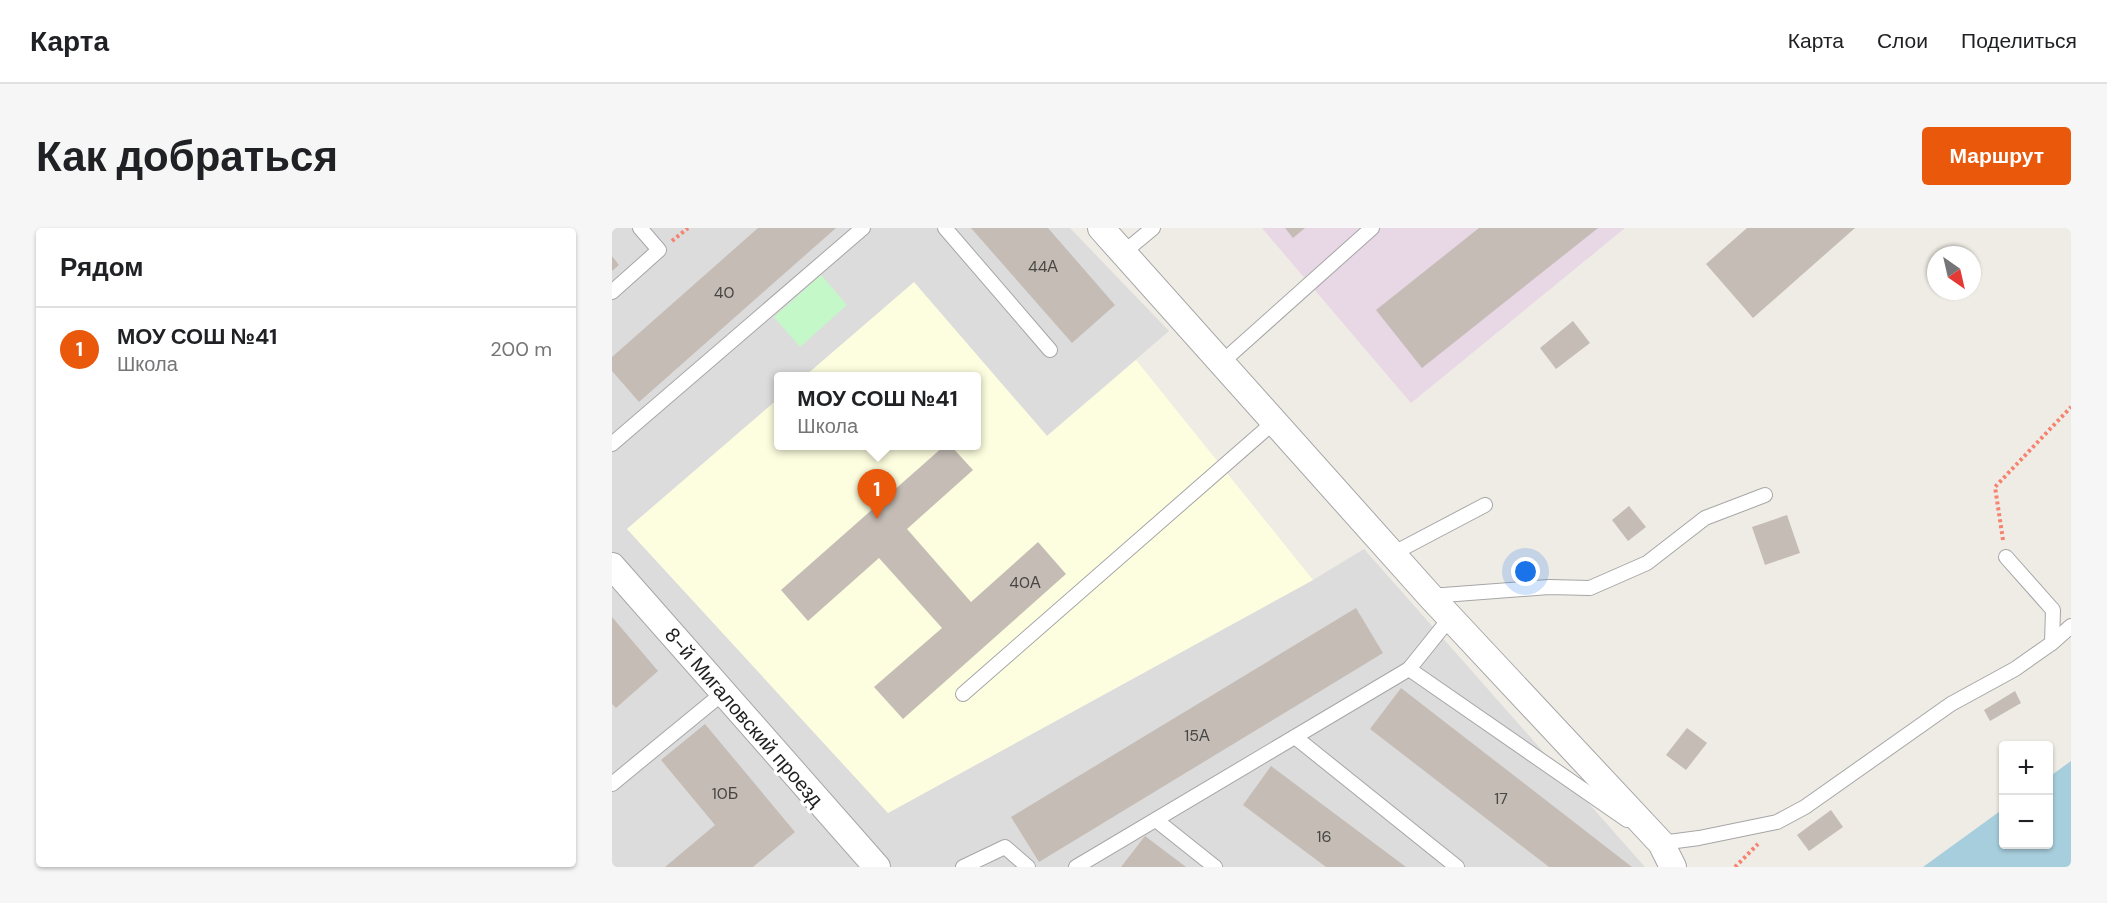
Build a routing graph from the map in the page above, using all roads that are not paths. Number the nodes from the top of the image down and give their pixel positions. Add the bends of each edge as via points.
1 (640, 228) edge
2 (862, 228) edge
3 (945, 228) edge
4 (1101, 228) edge
5 (1153, 228) edge
6 (1372, 228) edge
7 (1123, 253) junction
8 (612, 292) edge
9 (1050, 350) dead end
10 (1221, 363) junction
11 (1274, 422) junction
12 (612, 444) edge
13 (1765, 495) dead end
14 (1485, 505) dead end
15 (1392, 554) junction
16 (2006, 557) road end
17 (612, 566) edge
18 (1430, 596) junction
19 (1450, 618) junction
20 (2071, 626) edge
21 (2052, 643) junction
22 (1409, 669) junction
23 (723, 693) junction
24 (963, 694) dead end
25 (1295, 737) junction
26 (613, 780) edge
27 (1156, 820) junction
28 (1667, 856) edge
29 (877, 867) edge
30 (963, 867) edge
31 (1028, 867) edge
32 (1076, 867) edge
33 (1215, 867) edge
34 (1457, 867) edge

1 - 8 lane via 659,250
2 - 12 lane
3 - 9 lane
4 - 7 street
5 - 7 lane
6 - 10 lane
7 - 10 street
10 - 11 street
11 - 15 street
11 - 24 lane
13 - 18 lane via 1705,518 1647,563 1590,588 1549,587
14 - 15 lane
15 - 18 street
16 - 21 lane via 2053,610
17 - 23 street, 8-й Мигаловский проезд
18 - 19 street
19 - 22 lane
19 - 28 street
20 - 21 lane
21 - 28 lane via 2015,669 1951,704 1805,807 1777,822 1699,838
22 - 25 lane
22 - 28 lane
23 - 26 lane
23 - 29 street, 8-й Мигаловский проезд
25 - 27 lane
25 - 34 lane
27 - 32 lane
27 - 33 lane
30 - 31 lane via 1005,847

